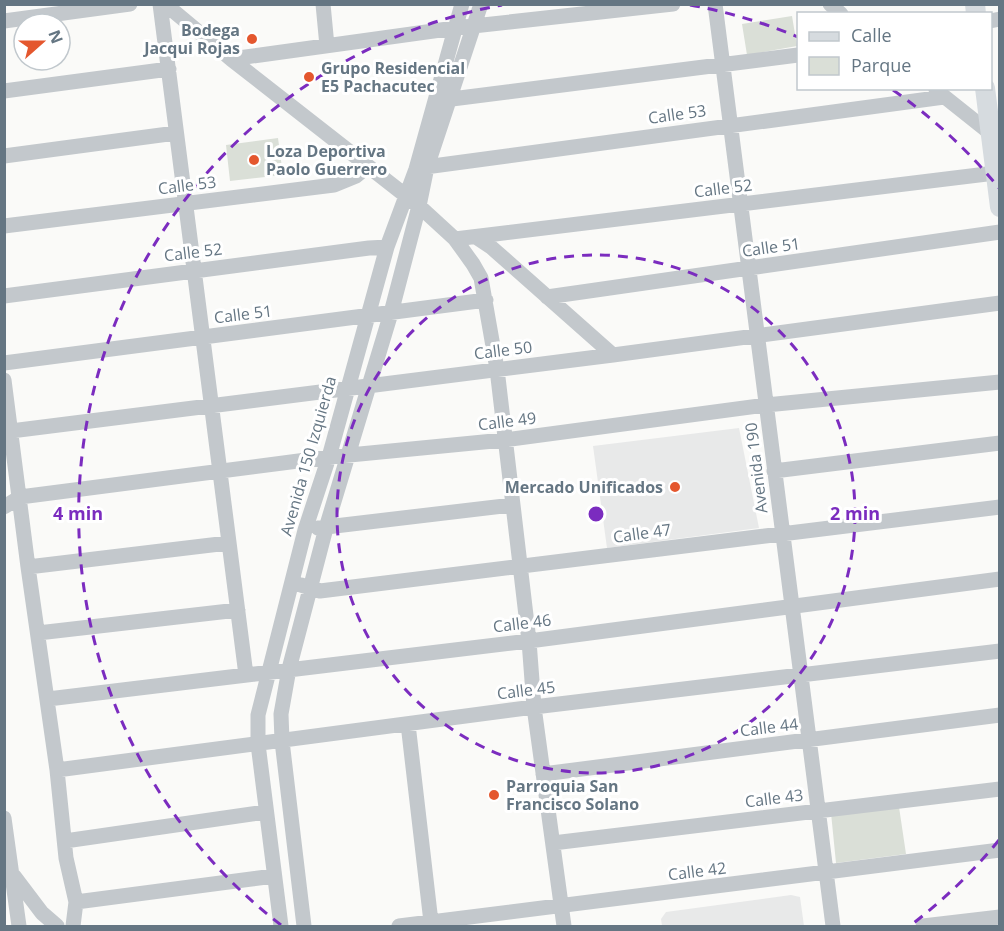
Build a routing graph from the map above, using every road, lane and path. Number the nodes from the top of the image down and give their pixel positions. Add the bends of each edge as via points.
1 (130, 4) edge
2 (160, 4) edge
3 (165, 4) edge
4 (323, 4) edge
5 (450, 4) edge
6 (462, 4) edge
7 (481, 4) edge
8 (673, 4) edge
9 (715, 4) edge
10 (4, 21) edge
11 (474, 26) junction
12 (455, 28) junction
13 (327, 46) junction
14 (797, 55) edge
15 (231, 59) junction
16 (722, 65) junction
17 (169, 69) junction
18 (985, 90) edge
19 (4, 91) edge
20 (939, 93) edge
21 (451, 99) junction
22 (435, 101) junction
23 (730, 125) junction
24 (176, 133) junction
25 (995, 136) edge
26 (4, 156) edge
27 (368, 166) junction
28 (421, 168) junction
29 (995, 173) junction
30 (406, 195) junction
31 (186, 203) junction
32 (739, 204) junction
33 (419, 206) junction
34 (999, 207) edge
35 (4, 226) edge
36 (999, 232) edge
37 (476, 237) junction
38 (455, 239) junction
39 (387, 247) junction
40 (748, 268) junction
41 (195, 270) junction
42 (4, 296) edge
43 (547, 297) junction
44 (486, 300) junction
45 (999, 303) edge
46 (391, 313) junction
47 (367, 316) junction
48 (756, 335) junction
49 (203, 338) junction
50 (614, 355) junction
51 (4, 363) edge
52 (497, 369) junction
53 (4, 380) edge
54 (999, 382) edge
55 (370, 386) junction
56 (347, 389) junction
57 (766, 405) junction
58 (212, 406) junction
59 (11, 431) junction
60 (504, 440) junction
61 (999, 443) edge
62 (349, 455) junction
63 (329, 457) junction
64 (220, 471) junction
65 (774, 471) junction
66 (20, 497) junction
67 (512, 505) junction
68 (4, 507) edge
69 (999, 507) edge
70 (326, 528) junction
71 (305, 530) junction
72 (782, 532) junction
73 (228, 543) junction
74 (28, 567) junction
75 (519, 568) junction
76 (999, 579) edge
77 (291, 582) junction
78 (310, 588) junction
79 (791, 605) junction
80 (238, 610) junction
81 (38, 633) junction
82 (529, 641) junction
83 (999, 651) edge
84 (289, 669) junction
85 (268, 671) junction
86 (800, 674) junction
87 (246, 675) junction
88 (48, 699) junction
89 (534, 707) junction
90 (999, 715) edge
91 (408, 724) junction
92 (809, 740) junction
93 (282, 741) junction
94 (258, 744) junction
95 (57, 770) junction
96 (543, 774) junction
97 (999, 789) edge
98 (818, 811) junction
99 (266, 812) junction
100 (4, 818) edge
101 (64, 841) junction
102 (552, 843) junction
103 (7, 850) edge
104 (999, 850) edge
105 (826, 873) junction
106 (12, 874) junction
107 (274, 876) junction
108 (76, 902) junction
109 (561, 906) junction
110 (999, 917) edge
111 (431, 922) junction
112 (19, 927) edge
113 (57, 927) edge
114 (73, 927) edge
115 (281, 927) edge
116 (304, 927) edge
117 (399, 927) edge
118 (564, 927) edge
119 (833, 927) edge
120 (922, 927) edge

1 - 10 street
2 - 17 street
3 - 15 street
4 - 13 street
5 - 12 street
6 - 12 street, Avenida 150 Izquierda
7 - 11 street, Avenida 150 Izquierda
8 - 11 street
9 - 16 street, Avenida 190
11 - 12 street
11 - 21 street, Avenida 150 Izquierda
12 - 13 street
12 - 22 street, Avenida 150 Izquierda
13 - 15 street
14 - 16 street
15 - 27 street
16 - 21 street
16 - 23 street, Avenida 190
17 - 19 street
17 - 24 street
18 - 25 main road
20 - 23 street, Calle 53
20 - 25 street
21 - 22 street
21 - 28 street, Avenida 150 Izquierda
22 - 28 street, Avenida 150 Izquierda
23 - 28 street, Calle 53
23 - 32 street, Avenida 190
24 - 26 street
24 - 31 street
25 - 29 main road
27 - 30 street
27 - 31 street, Calle 53 via 334,185
28 - 30 street, Avenida 150 Izquierda
28 - 33 street, Avenida 150 Izquierda
29 - 32 street, Calle 52
29 - 34 main road
30 - 33 street
30 - 39 street, Avenida 150 Izquierda
31 - 35 street, Calle 53
31 - 41 street
32 - 37 street, Calle 52
32 - 40 street, Avenida 190
33 - 38 street
33 - 46 street, Avenida 150 Izquierda
36 - 40 street, Calle 51
37 - 38 street, Calle 52
37 - 43 street
38 - 44 street via 481,278
39 - 41 street, Calle 52
39 - 47 street, Avenida 150 Izquierda
40 - 43 street, Calle 51
40 - 48 street, Avenida 190
41 - 42 street, Calle 52
41 - 49 street
43 - 50 street
44 - 46 street, Calle 51
44 - 52 street
45 - 48 street, Calle 50
46 - 47 street, Calle 51
46 - 55 street, Avenida 150 Izquierda
47 - 49 street, Calle 51
47 - 56 street, Avenida 150 Izquierda
48 - 50 street, Calle 50
48 - 57 street, Avenida 190
49 - 51 street, Calle 51
49 - 58 street
50 - 52 street, Calle 50
52 - 55 street, Calle 50
52 - 60 street
53 - 59 street
54 - 57 street, Calle 49
55 - 56 street, Calle 50
55 - 62 street, Avenida 150 Izquierda
56 - 58 street, Calle 50
56 - 63 street, Avenida 150 Izquierda
57 - 60 street, Calle 49
57 - 65 street, Avenida 190
58 - 59 street, Calle 50
58 - 64 street
59 - 66 street
60 - 62 street, Calle 49
60 - 67 street
61 - 65 street
62 - 63 street, Calle 49
62 - 70 street, Avenida 150 Izquierda
63 - 64 street, Calle 49
63 - 71 street, Avenida 150 Izquierda
64 - 66 street, Calle 49
64 - 73 street
65 - 72 street, Avenida 190
66 - 68 street
66 - 74 street
67 - 70 street
67 - 75 street
69 - 72 street, Calle 47
70 - 71 street
70 - 78 street, Avenida 150 Izquierda
71 - 77 street, Avenida 150 Izquierda
72 - 75 street, Calle 47
72 - 79 street, Avenida 190
73 - 74 street
73 - 80 street
74 - 81 street
75 - 78 street, Calle 47 via 320,591
75 - 82 street
76 - 79 street, Calle 46
77 - 78 street, Calle 47
77 - 85 street, Avenida 150 Izquierda
78 - 84 street, Avenida 150 Izquierda
79 - 82 street, Calle 46
79 - 86 street, Avenida 190
80 - 81 street
80 - 87 street
81 - 88 street
82 - 84 street, Calle 46
82 - 89 street
83 - 86 street, Calle 45
84 - 85 street, Calle 46
84 - 93 street, Avenida 150 Izquierda via 281,714
85 - 87 street, Calle 46
85 - 94 street, Avenida 150 Izquierda via 258,715
86 - 89 street, Calle 45
86 - 92 street, Avenida 190
87 - 88 street, Calle 46
88 - 95 street
89 - 91 street, Calle 45
89 - 96 street
90 - 92 street, Calle 44
91 - 93 street, Calle 45
91 - 111 street
92 - 96 street, Calle 44
92 - 98 street, Avenida 190
93 - 94 street, Calle 45
93 - 116 street, Avenida 150 Izquierda
94 - 95 street, Calle 45
94 - 99 street, Avenida 150 Izquierda
95 - 101 street
96 - 102 street
97 - 98 street, Calle 43
98 - 102 street, Calle 43
98 - 105 street, Avenida 190
99 - 101 street
99 - 107 street, Avenida 150 Izquierda
100 - 103 street
101 - 108 street
102 - 109 street
103 - 106 street
104 - 105 street, Calle 42
105 - 109 street, Calle 42
105 - 119 street, Avenida 190
106 - 112 street
106 - 113 street
107 - 108 street
107 - 115 street, Avenida 150 Izquierda
108 - 114 street
109 - 111 street, Calle 42
109 - 118 street
110 - 120 street
111 - 117 street, Calle 42

